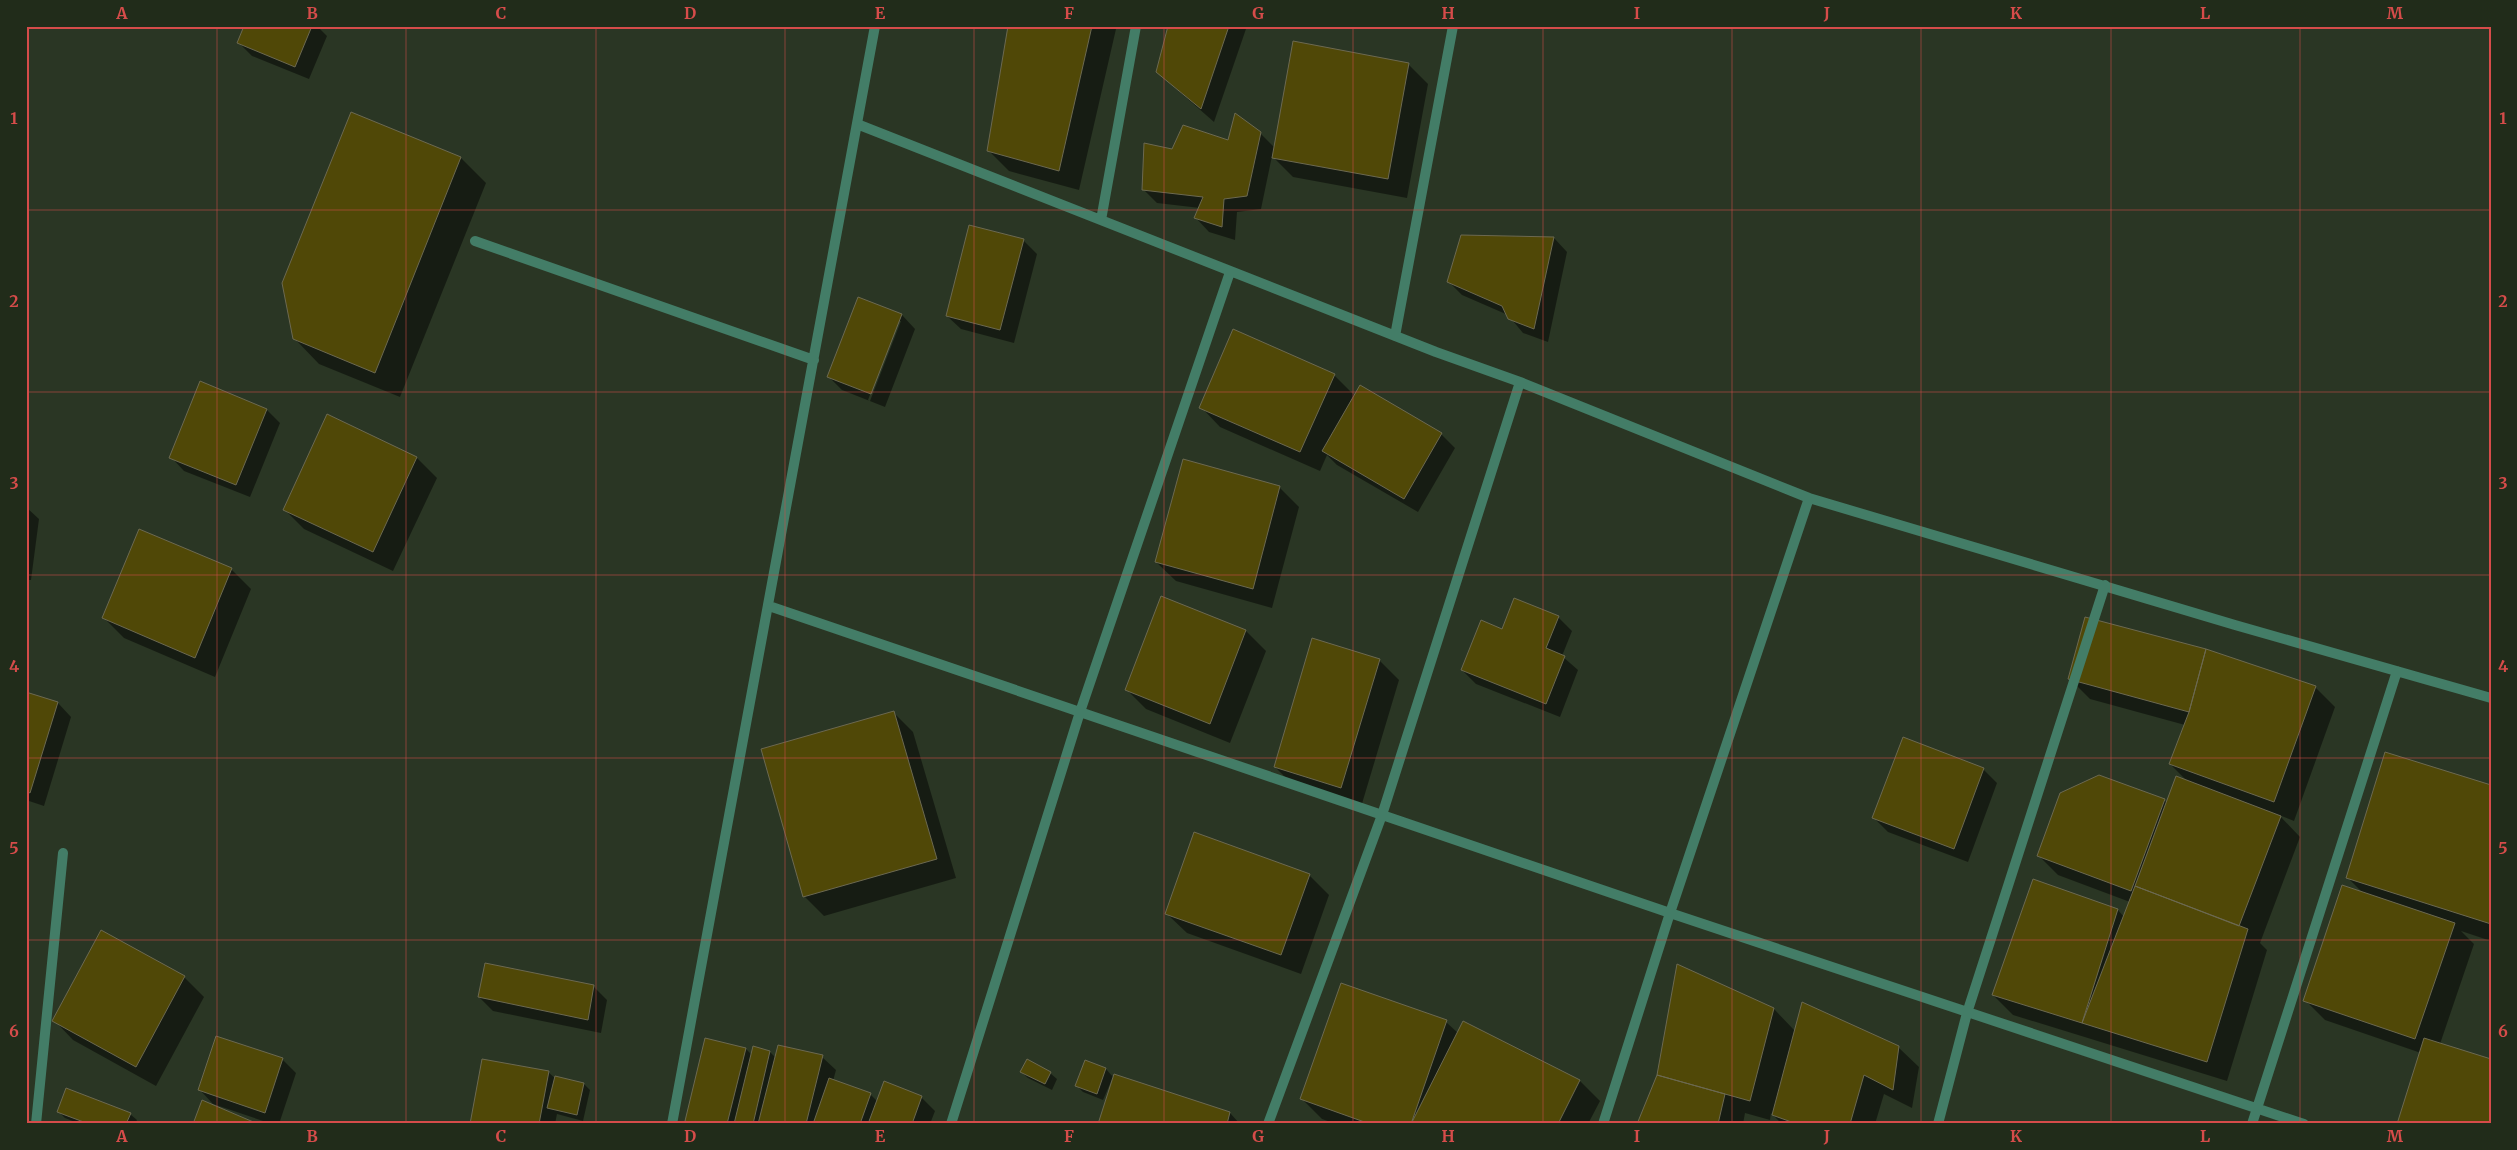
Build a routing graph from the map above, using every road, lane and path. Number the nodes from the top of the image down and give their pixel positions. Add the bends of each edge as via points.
1 (875, 26) edge
2 (1136, 26) edge
3 (1453, 26) edge
4 (857, 124) junction
5 (1101, 220) junction
6 (476, 241) dead end
7 (1230, 272) junction
8 (1395, 336) junction
9 (814, 360) junction
10 (1520, 382) junction
11 (1808, 498) junction
12 (2105, 585) junction
13 (769, 606) junction
14 (2397, 671) junction
15 (2491, 698) edge
16 (1080, 712) junction
17 (1382, 815) junction
18 (63, 853) dead end
19 (1670, 913) junction
20 (1967, 1013) junction
21 (2257, 1109) junction
22 (36, 1124) edge
23 (672, 1124) edge
24 (951, 1124) edge
25 (1268, 1124) edge
26 (1603, 1124) edge
27 (1938, 1124) edge
28 (2252, 1124) edge
29 (2304, 1124) edge

1 - 4 street
2 - 5 street
3 - 8 street
4 - 5 street
4 - 9 street
5 - 7 street
6 - 9 street
7 - 8 street
7 - 16 street
8 - 10 street
9 - 13 street
10 - 11 street
10 - 17 street
11 - 12 street
11 - 19 street
12 - 14 street
12 - 20 street
13 - 16 street
13 - 23 street
14 - 15 street
14 - 21 street
16 - 17 street
16 - 24 street
17 - 19 street
17 - 25 street
18 - 22 street
19 - 20 street
19 - 26 street
20 - 21 street
20 - 27 street
21 - 28 street
21 - 29 street

